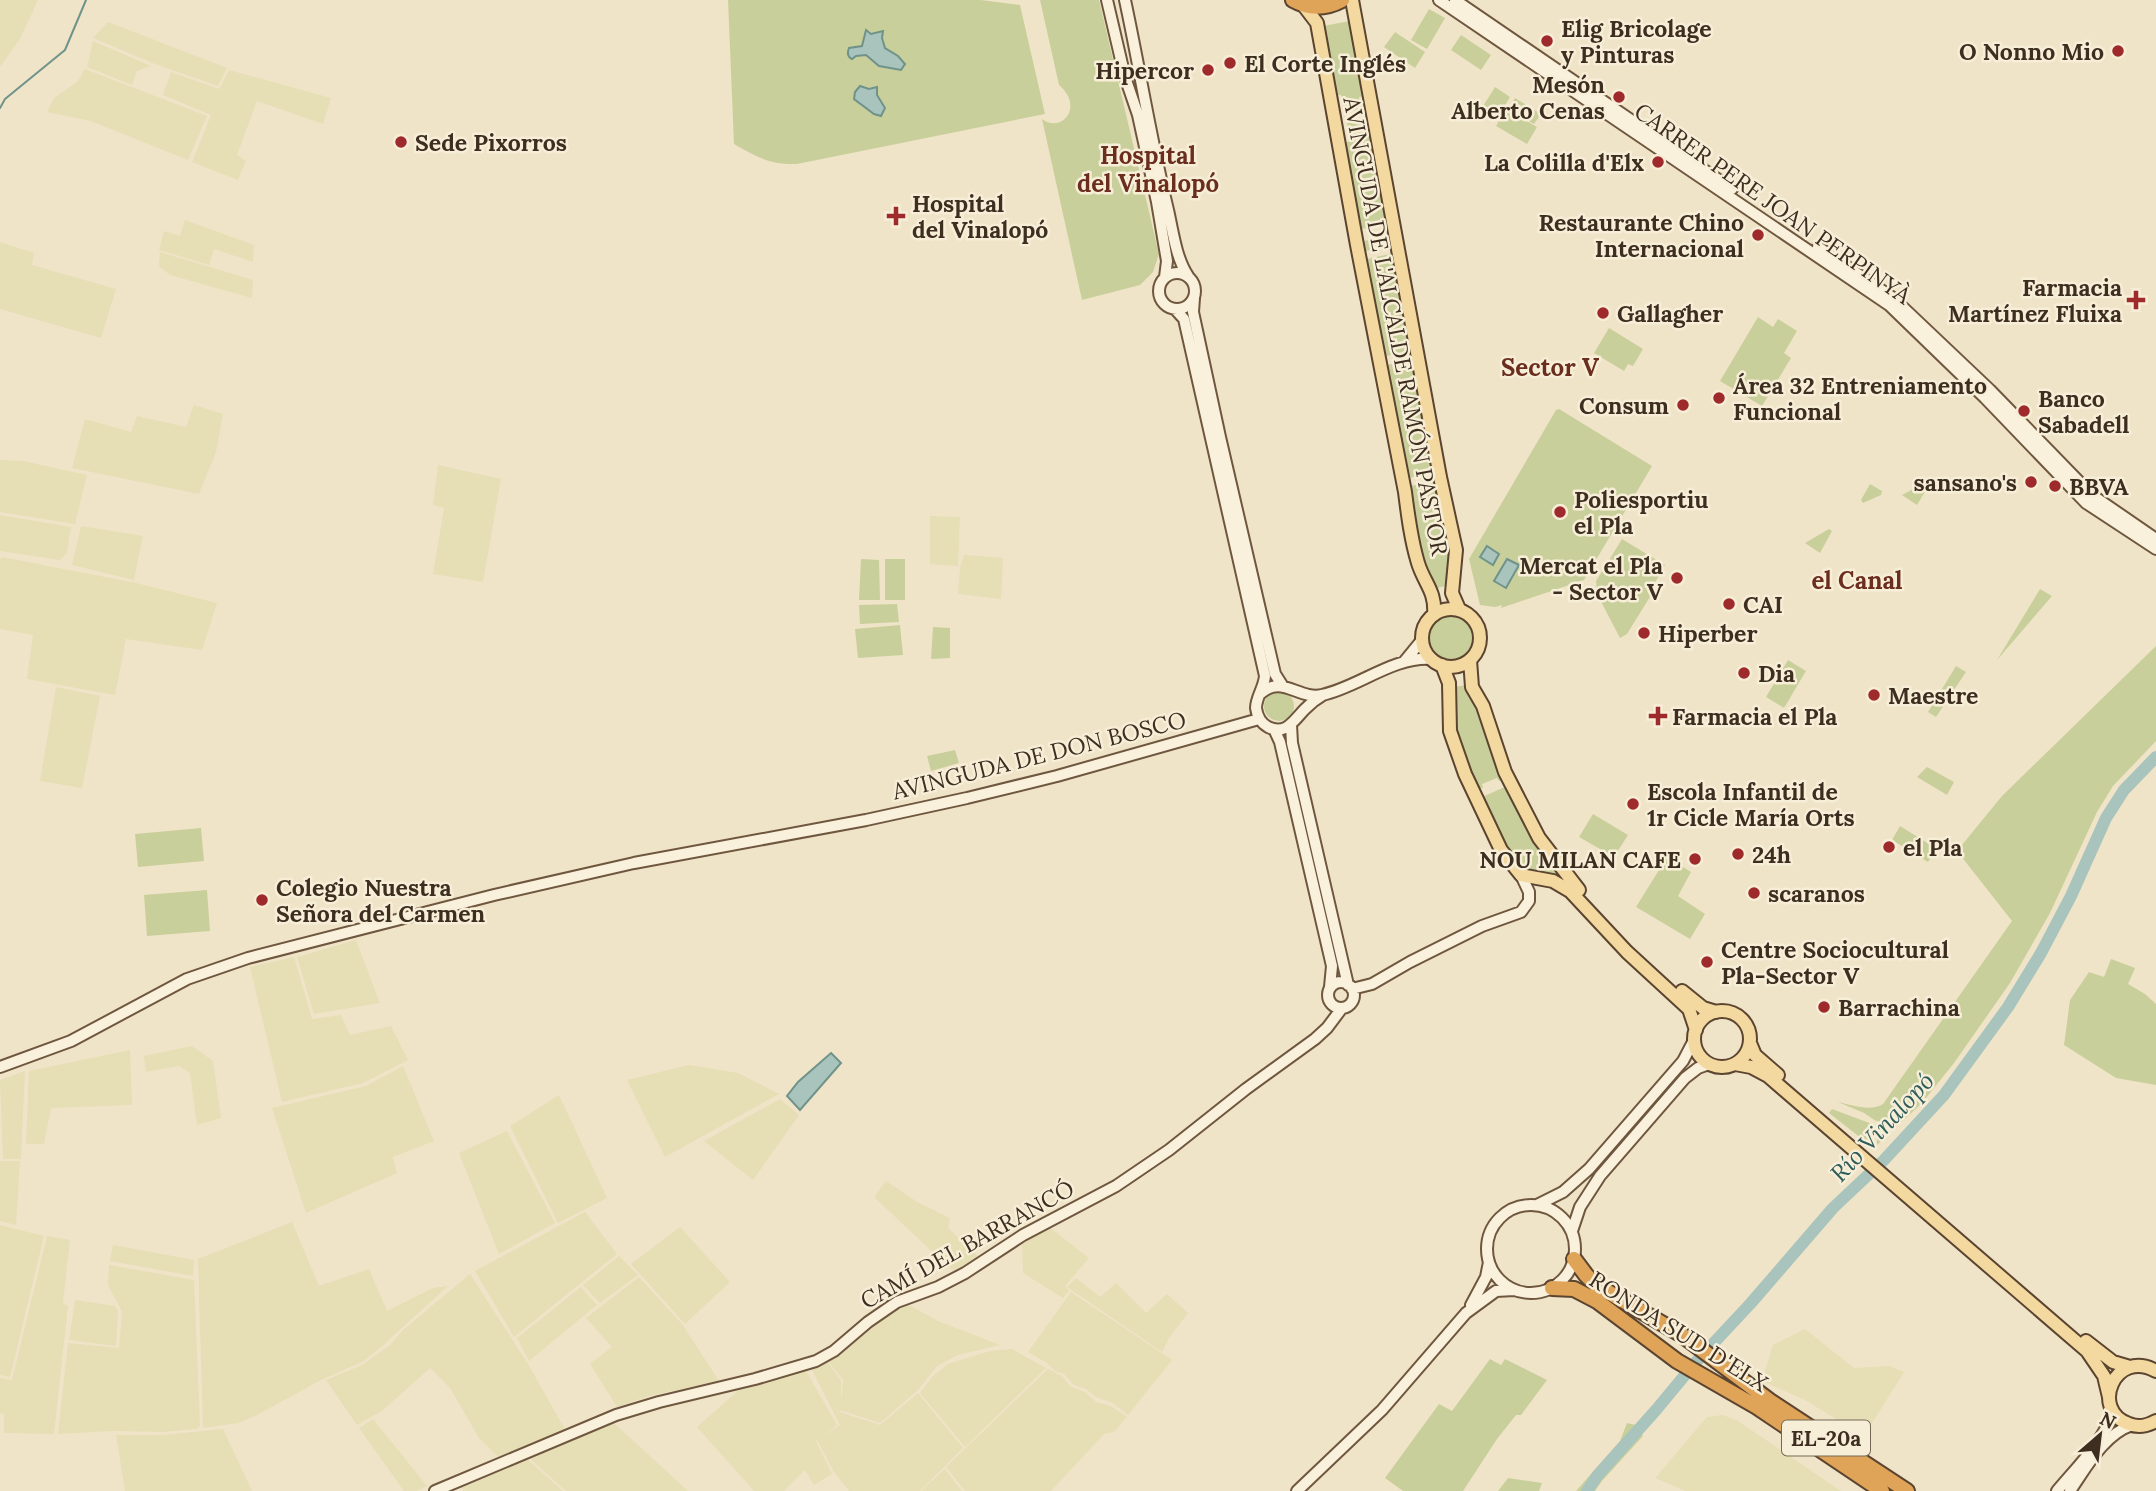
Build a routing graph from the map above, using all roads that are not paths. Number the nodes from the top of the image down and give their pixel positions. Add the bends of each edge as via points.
1 (1107, 0) edge
2 (1125, 0) edge
3 (1342, 0) edge
4 (1352, 0) edge
5 (1439, 0) edge
6 (1455, 0) edge
7 (1299, 3) edge
8 (1188, 276) junction
9 (1165, 277) junction
10 (1194, 298) junction
11 (1175, 309) junction
12 (2156, 539) edge
13 (2156, 549) edge
14 (1459, 609) junction
15 (1434, 615) junction
16 (1422, 640) junction
17 (1469, 660) junction
18 (1404, 662) junction
19 (1437, 662) junction
20 (1282, 685) junction
21 (1294, 691) junction
22 (1261, 694) junction
23 (1323, 695) junction
24 (1259, 719) junction
25 (1295, 721) junction
26 (1274, 729) junction
27 (1521, 875) junction
28 (1330, 987) junction
29 (1350, 987) junction
30 (1330, 1002) junction
31 (1342, 1008) junction
32 (1716, 1012) junction
33 (1329, 1024) junction
34 (1695, 1035) junction
35 (1750, 1043) junction
36 (1709, 1064) junction
37 (1735, 1064) junction
38 (0, 1067) edge
39 (1858, 1150) junction
40 (1897, 1183) junction
41 (1536, 1205) junction
42 (1572, 1231) junction
43 (1574, 1259) junction
44 (1489, 1261) junction
45 (1552, 1288) junction
46 (1514, 1290) junction
47 (1466, 1313) junction
48 (2156, 1360) edge
49 (2134, 1366) junction
50 (2156, 1371) edge
51 (2109, 1397) junction
52 (2113, 1412) junction
53 (2153, 1424) edge
54 (2132, 1425) junction
55 (1356, 1435) junction
56 (435, 1491) edge
57 (1289, 1491) edge
58 (1297, 1491) edge
59 (1882, 1491) edge
60 (1907, 1491) edge
61 (2057, 1491) edge
62 (2070, 1491) edge

1 - 9 main road via 1155,193 1167,261
2 - 8 main road via 1163,190
3 - 7 highway via 1325,7
4 - 14 main road, AVINGUDA DE L'ALCALDE RAMÓN PASTOR via 1456,550 1452,593
5 - 13 main road, CARRER PERE JOAN PERPINYÀ via 1889,305 2086,503
6 - 12 main road, CARRER PERE JOAN PERPINYÀ via 1893,298 2092,495
7 - 15 main road, AVINGUDA DE L'ALCALDE RAMÓN PASTOR via 1317,23 1408,516 1419,566 1434,598
8 - 9 main road via 1177,272
8 - 10 main road via 1195,286
9 - 11 main road via 1159,285 1160,297
10 - 11 main road
10 - 20 main road via 1194,318 1220,437
11 - 22 main road via 1184,319 1262,662
14 - 15 main road
14 - 17 main road via 1472,619 1479,636
15 - 16 main road
16 - 18 main road
16 - 19 main road
17 - 19 main road via 1457,666
17 - 32 main road via 1472,687 1505,772 1543,844 1641,956 1696,1003
18 - 19 main road
18 - 23 main road
19 - 27 main road via 1449,683 1450,730 1465,774 1501,850
20 - 21 main road
20 - 22 main road via 1270,686
21 - 23 main road
21 - 25 main road via 1300,703
22 - 24 main road via 1256,706
23 - 25 main road
24 - 26 main road
24 - 38 main road, AVINGUDA DE DON BOSCO via 967,798 634,863 248,958 187,979 71,1041
25 - 26 main road
25 - 29 main road via 1292,743
26 - 28 main road via 1331,960
27 - 29 main road via 1529,892 1527,907 1521,912 1488,923 1372,984
27 - 34 main road via 1553,881 1570,891 1689,1009
28 - 29 main road via 1341,982
28 - 30 main road
29 - 31 main road via 1352,1001
30 - 31 main road
30 - 33 main road
31 - 33 main road, CAMÍ DEL BARRANCÓ
32 - 34 main road via 1704,1018
32 - 35 main road via 1743,1020
33 - 56 main road, CAMÍ DEL BARRANCÓ via 1170,1150 1116,1186 1023,1235 956,1278 897,1302 816,1361 617,1415
34 - 36 main road via 1698,1054
34 - 41 main road via 1683,1061 1589,1169 1563,1192
35 - 37 main road
35 - 39 main road via 1755,1055
36 - 37 main road
36 - 42 main road via 1685,1078 1600,1176 1580,1207
37 - 39 main road via 1768,1076
39 - 40 main road
40 - 49 main road via 2104,1356
40 - 51 main road via 2087,1351 2104,1376
41 - 42 main road via 1558,1213
41 - 44 main road via 1518,1207 1498,1220 1488,1238
42 - 43 main road
43 - 45 main road via 1570,1271
43 - 60 highway, RONDA SUD D'ELX / EL-20a via 1595,1284 1698,1346
44 - 46 main road via 1498,1278
44 - 47 main road via 1486,1277
45 - 46 main road, EL-20a via 1533,1293
45 - 59 highway, RONDA SUD D'ELX / EL-20a via 1586,1294 1696,1373 1757,1407
46 - 47 main road via 1496,1291
47 - 55 main road
48 - 49 main road
49 - 50 main road
49 - 51 main road via 2112,1381
51 - 52 main road
52 - 54 main road
52 - 61 main road via 2105,1430
53 - 54 main road
54 - 62 main road via 2108,1441
55 - 57 main road
55 - 58 main road

